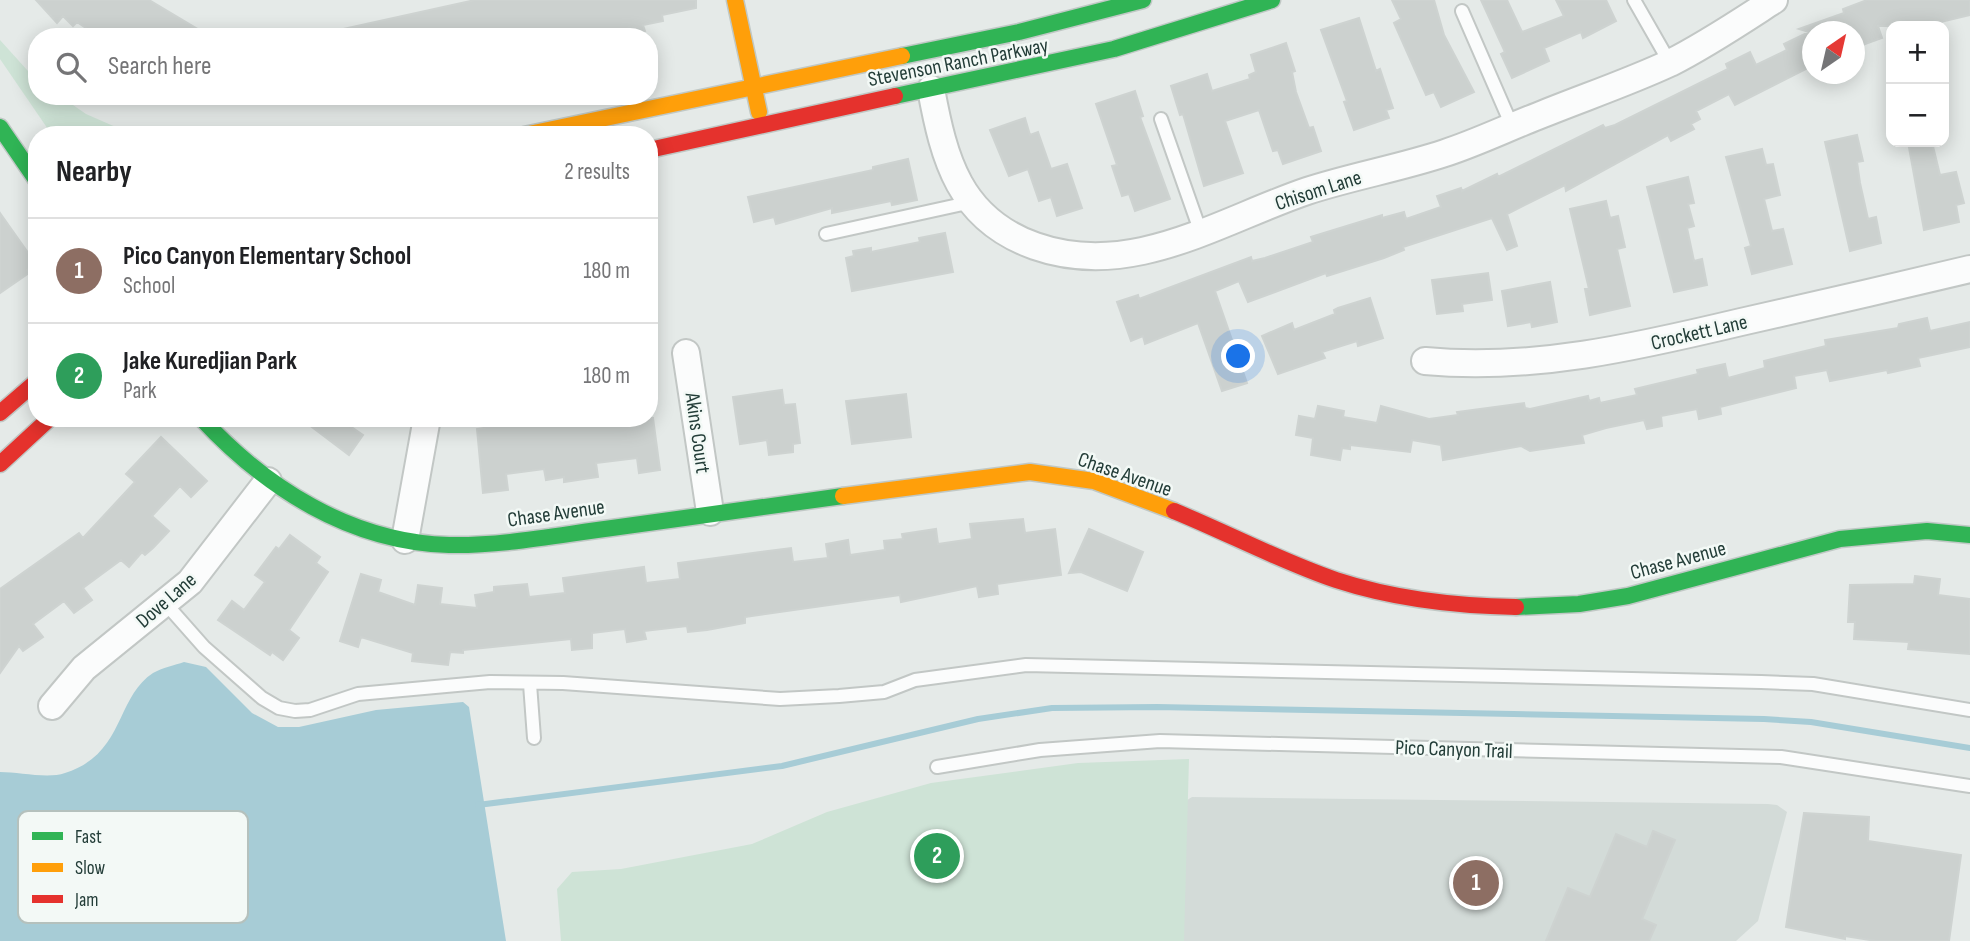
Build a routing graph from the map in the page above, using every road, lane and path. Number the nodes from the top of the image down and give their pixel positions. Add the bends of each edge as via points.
1 (735, 0) edge
2 (1143, 0) edge
3 (1272, 0) edge
4 (1634, 0) edge
5 (1774, 0) edge
6 (1462, 11) dead end
7 (1670, 62) junction
8 (753, 87) junction
9 (931, 89) junction
10 (1161, 119) dead end
11 (762, 124) junction
12 (567, 126) edge
13 (1512, 126) junction
14 (3, 138) edge
15 (658, 148) edge
16 (28, 170) edge
17 (972, 202) junction
18 (1201, 233) junction
19 (826, 234) dead end
20 (1970, 269) edge
21 (686, 353) dead end
22 (1424, 361) dead end
23 (28, 388) edge
24 (0, 413) edge
25 (40, 427) edge
26 (210, 427) edge
27 (424, 427) edge
28 (0, 464) edge
29 (268, 481) junction
30 (710, 512) junction
31 (1970, 535) edge
32 (405, 540) junction
33 (166, 604) junction
34 (530, 684) junction
35 (52, 706) dead end
36 (1970, 710) edge
37 (534, 738) dead end
38 (937, 767) dead end
39 (1970, 786) edge

1 - 8 street
2 - 8 street, Stevenson Ranch Parkway via 1006,35
3 - 9 street, Stevenson Ranch Parkway via 1164,37
4 - 7 lane
5 - 7 street, Chisom Lane
6 - 13 lane
7 - 13 street, Chisom Lane
8 - 11 street
8 - 12 street, Stevenson Ranch Parkway
9 - 11 street, Stevenson Ranch Parkway
9 - 17 street, Chisom Lane via 950,169
10 - 18 lane
11 - 15 street, Stevenson Ranch Parkway
13 - 18 street, Chisom Lane via 1445,153 1305,192
14 - 16 street
17 - 18 street, Chisom Lane via 1009,234 1035,246 1085,257 1128,255
17 - 19 lane
20 - 22 street, Crockett Lane via 1609,352 1486,365
21 - 30 street, Akins Court
23 - 24 street
25 - 28 street
26 - 29 street, Chase Avenue
27 - 32 street
29 - 32 street, Chase Avenue via 332,517
29 - 33 street, Dove Lane via 210,559
30 - 31 street, Chase Avenue via 984,474 1056,474 1126,493 1356,586 1496,607 1548,607 1629,596 1876,533
30 - 32 street, Chase Avenue via 499,542
33 - 34 lane via 204,647 279,708 310,710 358,694 490,682
33 - 35 street, Dove Lane via 84,668
34 - 36 lane via 780,699 884,692 915,680 1026,665 1312,669 1813,684
34 - 37 lane
38 - 39 lane, Pico Canyon Trail via 1028,752 1160,741 1781,757

